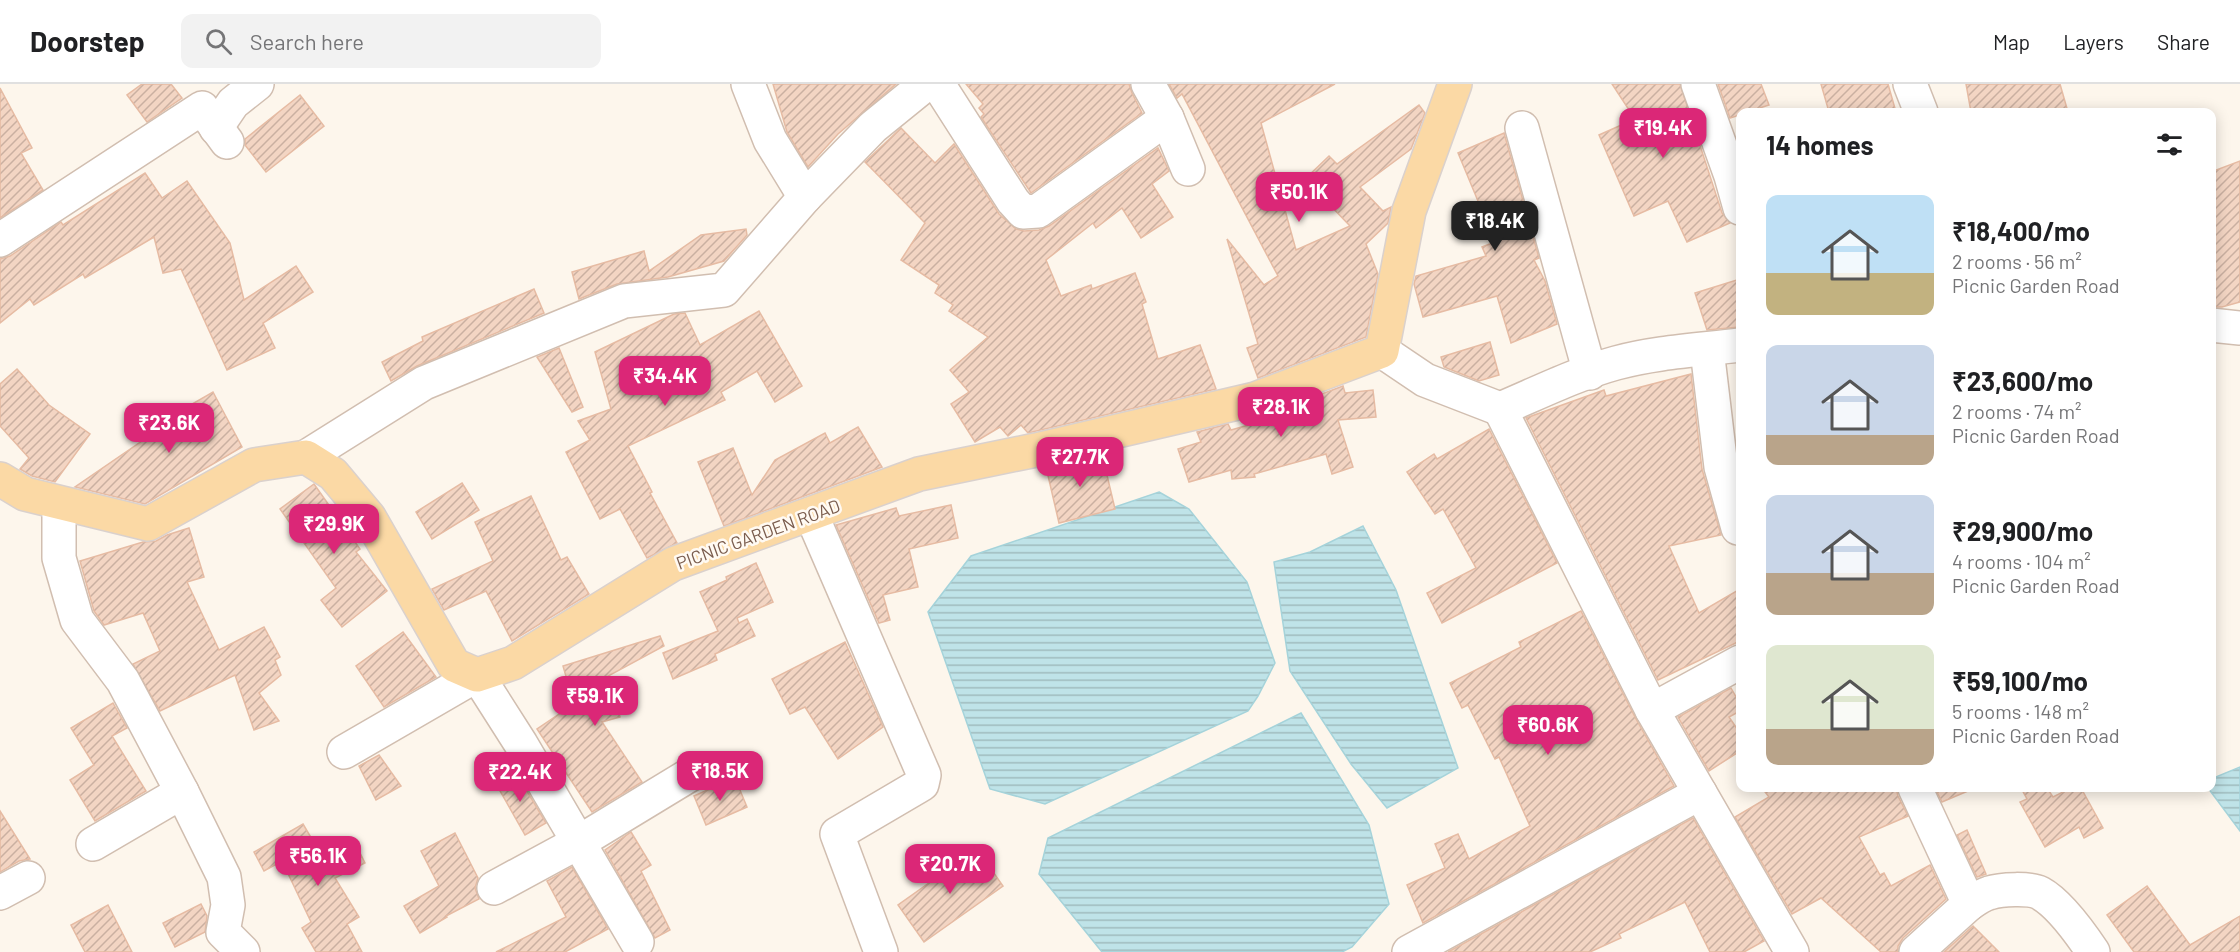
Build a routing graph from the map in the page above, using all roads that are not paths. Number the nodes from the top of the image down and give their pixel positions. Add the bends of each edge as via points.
1 (231, 84) edge
2 (257, 84) edge
3 (748, 84) edge
4 (926, 84) edge
5 (938, 84) edge
6 (1148, 84) edge
7 (1455, 84) edge
8 (1698, 84) edge
9 (1910, 84) edge
10 (1919, 108) edge
11 (1167, 118) junction
12 (215, 126) junction
13 (1522, 128) dead end
14 (1188, 169) dead end
15 (1735, 175) edge
16 (805, 197) junction
17 (0, 240) edge
18 (2216, 326) edge
19 (2240, 328) edge
20 (1736, 346) edge
21 (1700, 350) junction
22 (1382, 351) junction
23 (1590, 373) junction
24 (1500, 409) junction
25 (306, 457) junction
26 (0, 479) edge
27 (59, 503) junction
28 (811, 514) junction
29 (1736, 521) edge
30 (1736, 664) edge
31 (477, 675) junction
32 (1652, 710) junction
33 (344, 752) dead end
34 (696, 771) dead end
35 (182, 792) junction
36 (1918, 792) edge
37 (1700, 793) junction
38 (579, 842) junction
39 (93, 844) dead end
40 (28, 878) dead end
41 (494, 888) dead end
42 (0, 893) edge
43 (1969, 904) junction
44 (637, 942) dead end
45 (1417, 950) edge
46 (243, 952) edge
47 (881, 952) edge
48 (1792, 952) edge
49 (1916, 952) edge
50 (2093, 952) edge

1 - 12 street
2 - 12 street via 233,103
3 - 16 street via 771,140
4 - 16 street via 873,127
5 - 11 street via 1012,201 1023,212 1038,211
6 - 11 street
7 - 22 main road via 1408,211
8 - 15 street
9 - 10 street
11 - 14 street
12 - 17 street
13 - 23 street
16 - 25 street via 724,290 624,301 424,383
18 - 19 street
20 - 21 street
21 - 23 street via 1617,363
21 - 29 street via 1708,358 1721,467
22 - 24 street via 1425,380
22 - 28 main road, PICNIC GARDEN ROAD via 1255,399 919,474
23 - 24 street
24 - 32 street
25 - 27 main road via 254,465 148,524
25 - 31 main road via 333,474 369,517 454,665
26 - 27 main road via 25,494
27 - 35 street via 59,558 77,620 123,681
28 - 31 main road, PICNIC GARDEN ROAD via 673,564 513,663
28 - 47 street via 924,775 922,784 837,834
30 - 32 street
31 - 33 street
31 - 38 street
32 - 37 street
34 - 38 street
35 - 39 street
35 - 46 street via 224,877 228,904 223,932
36 - 43 street
37 - 45 street
37 - 48 street
38 - 41 street
38 - 44 street
40 - 42 street
43 - 49 street
43 - 50 street via 1989,893 2039,893 2078,930

